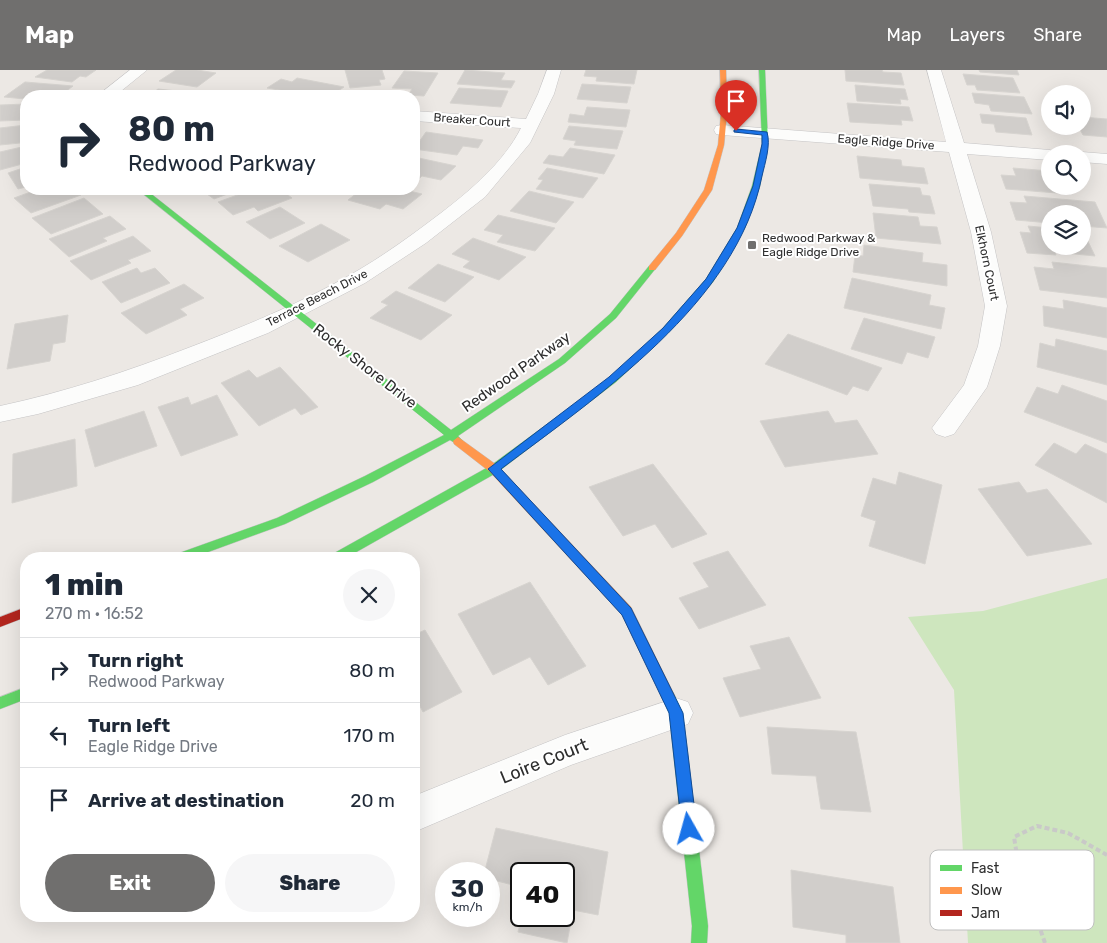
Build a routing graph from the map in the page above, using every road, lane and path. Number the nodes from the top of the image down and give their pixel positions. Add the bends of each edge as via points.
1 (140, 70) edge
2 (554, 70) edge
3 (723, 70) edge
4 (762, 70) edge
5 (934, 70) edge
6 (113, 90) edge
7 (420, 116) edge
8 (531, 124) junction
9 (722, 130) junction
10 (765, 133) junction
11 (957, 148) junction
12 (1041, 154) edge
13 (1091, 158) edge
14 (1107, 159) edge
15 (149, 195) edge
16 (293, 310) junction
17 (0, 414) edge
18 (945, 428) dead end
19 (452, 435) junction
20 (494, 469) junction
21 (194, 552) edge
22 (346, 552) edge
23 (20, 614) edge
24 (0, 622) edge
25 (20, 695) edge
26 (0, 703) edge
27 (676, 713) junction
28 (420, 811) edge
29 (1016, 850) edge
30 (1107, 855) edge
31 (1040, 930) edge
32 (700, 943) edge
33 (1045, 943) edge

1 - 6 street
2 - 8 street, Terrace Beach Drive
3 - 9 main road, Redwood Parkway
4 - 10 main road
5 - 11 street, Elkhorn Court
7 - 8 street, Breaker Court
8 - 16 street, Terrace Beach Drive via 522,143 478,193 419,239 358,279
9 - 10 street, Eagle Ridge Drive
9 - 19 main road, Redwood Parkway via 708,190 679,234 613,316 562,361
10 - 11 street, Eagle Ridge Drive
10 - 20 main road via 756,186 741,228 710,280 666,330 613,380
11 - 12 street, Eagle Ridge Drive
11 - 18 street, Elkhorn Court via 982,232 996,306 989,346 975,387
13 - 14 street
15 - 16 main road, Rocky Shore Drive
16 - 17 street, Terrace Beach Drive via 260,328 130,379
16 - 19 main road, Rocky Shore Drive
19 - 20 main road, Rocky Shore Drive
19 - 21 main road, Redwood Parkway via 281,520
20 - 22 main road
20 - 27 main road, Rocky Shore Drive via 627,612
23 - 24 main road
25 - 26 main road
27 - 28 street, Loire Court via 565,751
27 - 32 main road, Rocky Shore Drive
29 - 30 path via 1014,837 1037,826 1068,833
31 - 33 path

